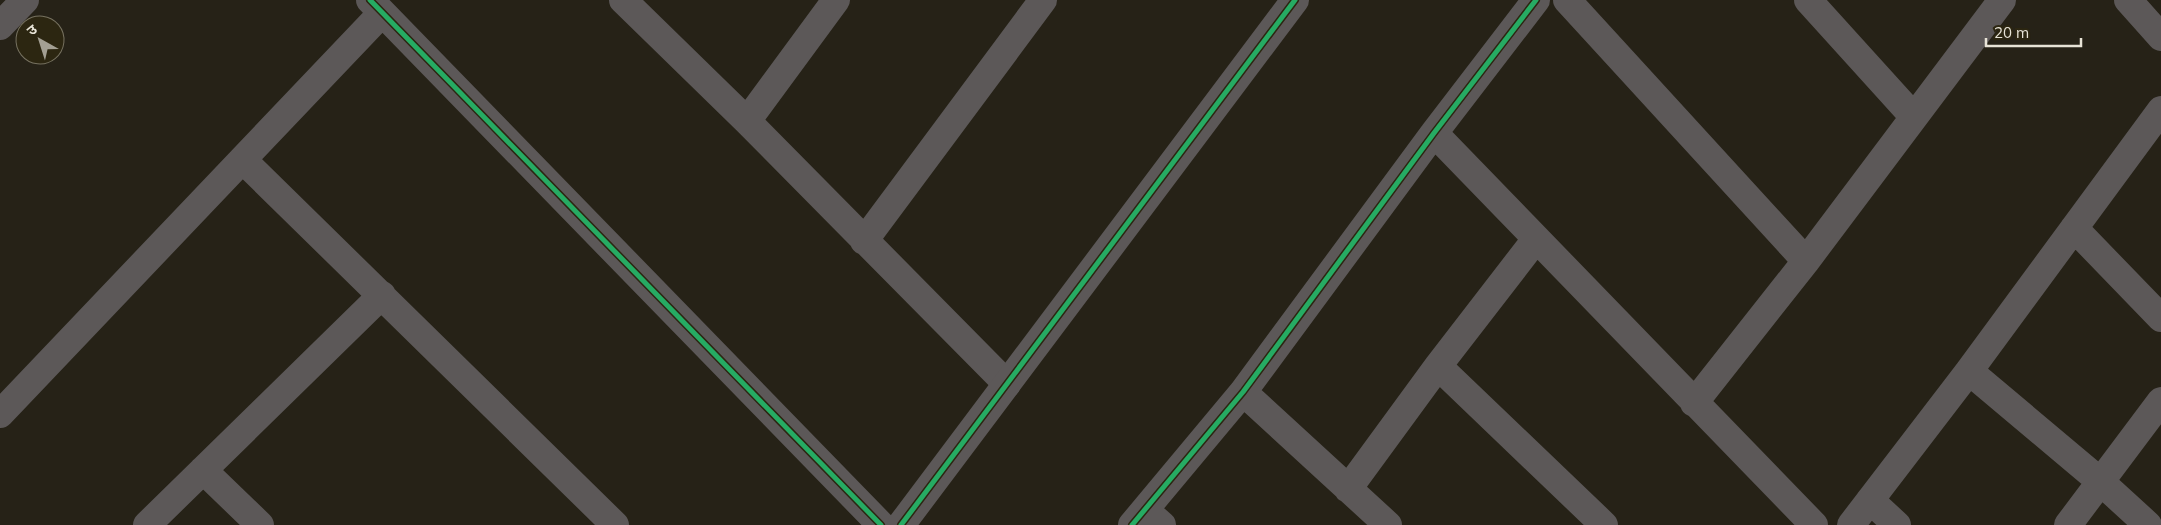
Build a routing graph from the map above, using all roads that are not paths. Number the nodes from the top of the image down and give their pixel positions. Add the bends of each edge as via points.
1 (25, 0) edge
2 (623, 0) edge
3 (836, 0) edge
4 (1043, 0) edge
5 (1295, 0) edge
6 (1536, 0) edge
7 (1567, 0) edge
8 (1808, 0) edge
9 (2002, 0) edge
10 (2128, 0) edge
11 (376, 6) edge
12 (0, 26) edge
13 (2161, 37) edge
14 (2161, 110) edge
15 (1913, 116) junction
16 (747, 122) junction
17 (1434, 133) junction
18 (243, 160) junction
19 (2074, 228) junction
20 (1536, 239) junction
21 (864, 241) junction
22 (1806, 261) junction
23 (382, 295) junction
24 (2161, 318) edge
25 (1438, 366) junction
26 (1969, 371) junction
27 (1007, 384) junction
28 (1242, 392) junction
29 (2161, 401) edge
30 (1694, 403) junction
31 (0, 414) edge
32 (203, 470) junction
33 (2101, 482) junction
34 (1348, 489) junction
35 (1870, 500) junction
36 (1146, 520) edge
37 (147, 525) edge
38 (260, 525) edge
39 (615, 525) edge
40 (881, 525) edge
41 (901, 525) edge
42 (1388, 525) edge
43 (1604, 525) edge
44 (1814, 525) edge
45 (1851, 525) edge
46 (1897, 525) edge
47 (2068, 525) edge
48 (2148, 525) edge

1 - 12 street
2 - 16 street
3 - 16 street
4 - 21 street
5 - 27 street
6 - 17 street
7 - 22 street
8 - 15 street
9 - 15 street
10 - 13 street
11 - 18 street
11 - 40 street
14 - 19 street
15 - 22 street
16 - 21 street
17 - 20 street
17 - 28 street
18 - 23 street
18 - 31 street
19 - 24 street
19 - 26 street
20 - 25 street
20 - 30 street
21 - 27 street
22 - 30 street
23 - 32 street
23 - 39 street
25 - 34 street
25 - 43 street
26 - 33 street
26 - 35 street
27 - 41 street
28 - 34 street
28 - 36 street
29 - 33 street
30 - 44 street
32 - 37 street
32 - 38 street
33 - 47 street
33 - 48 street
34 - 42 street
35 - 45 street
35 - 46 street

